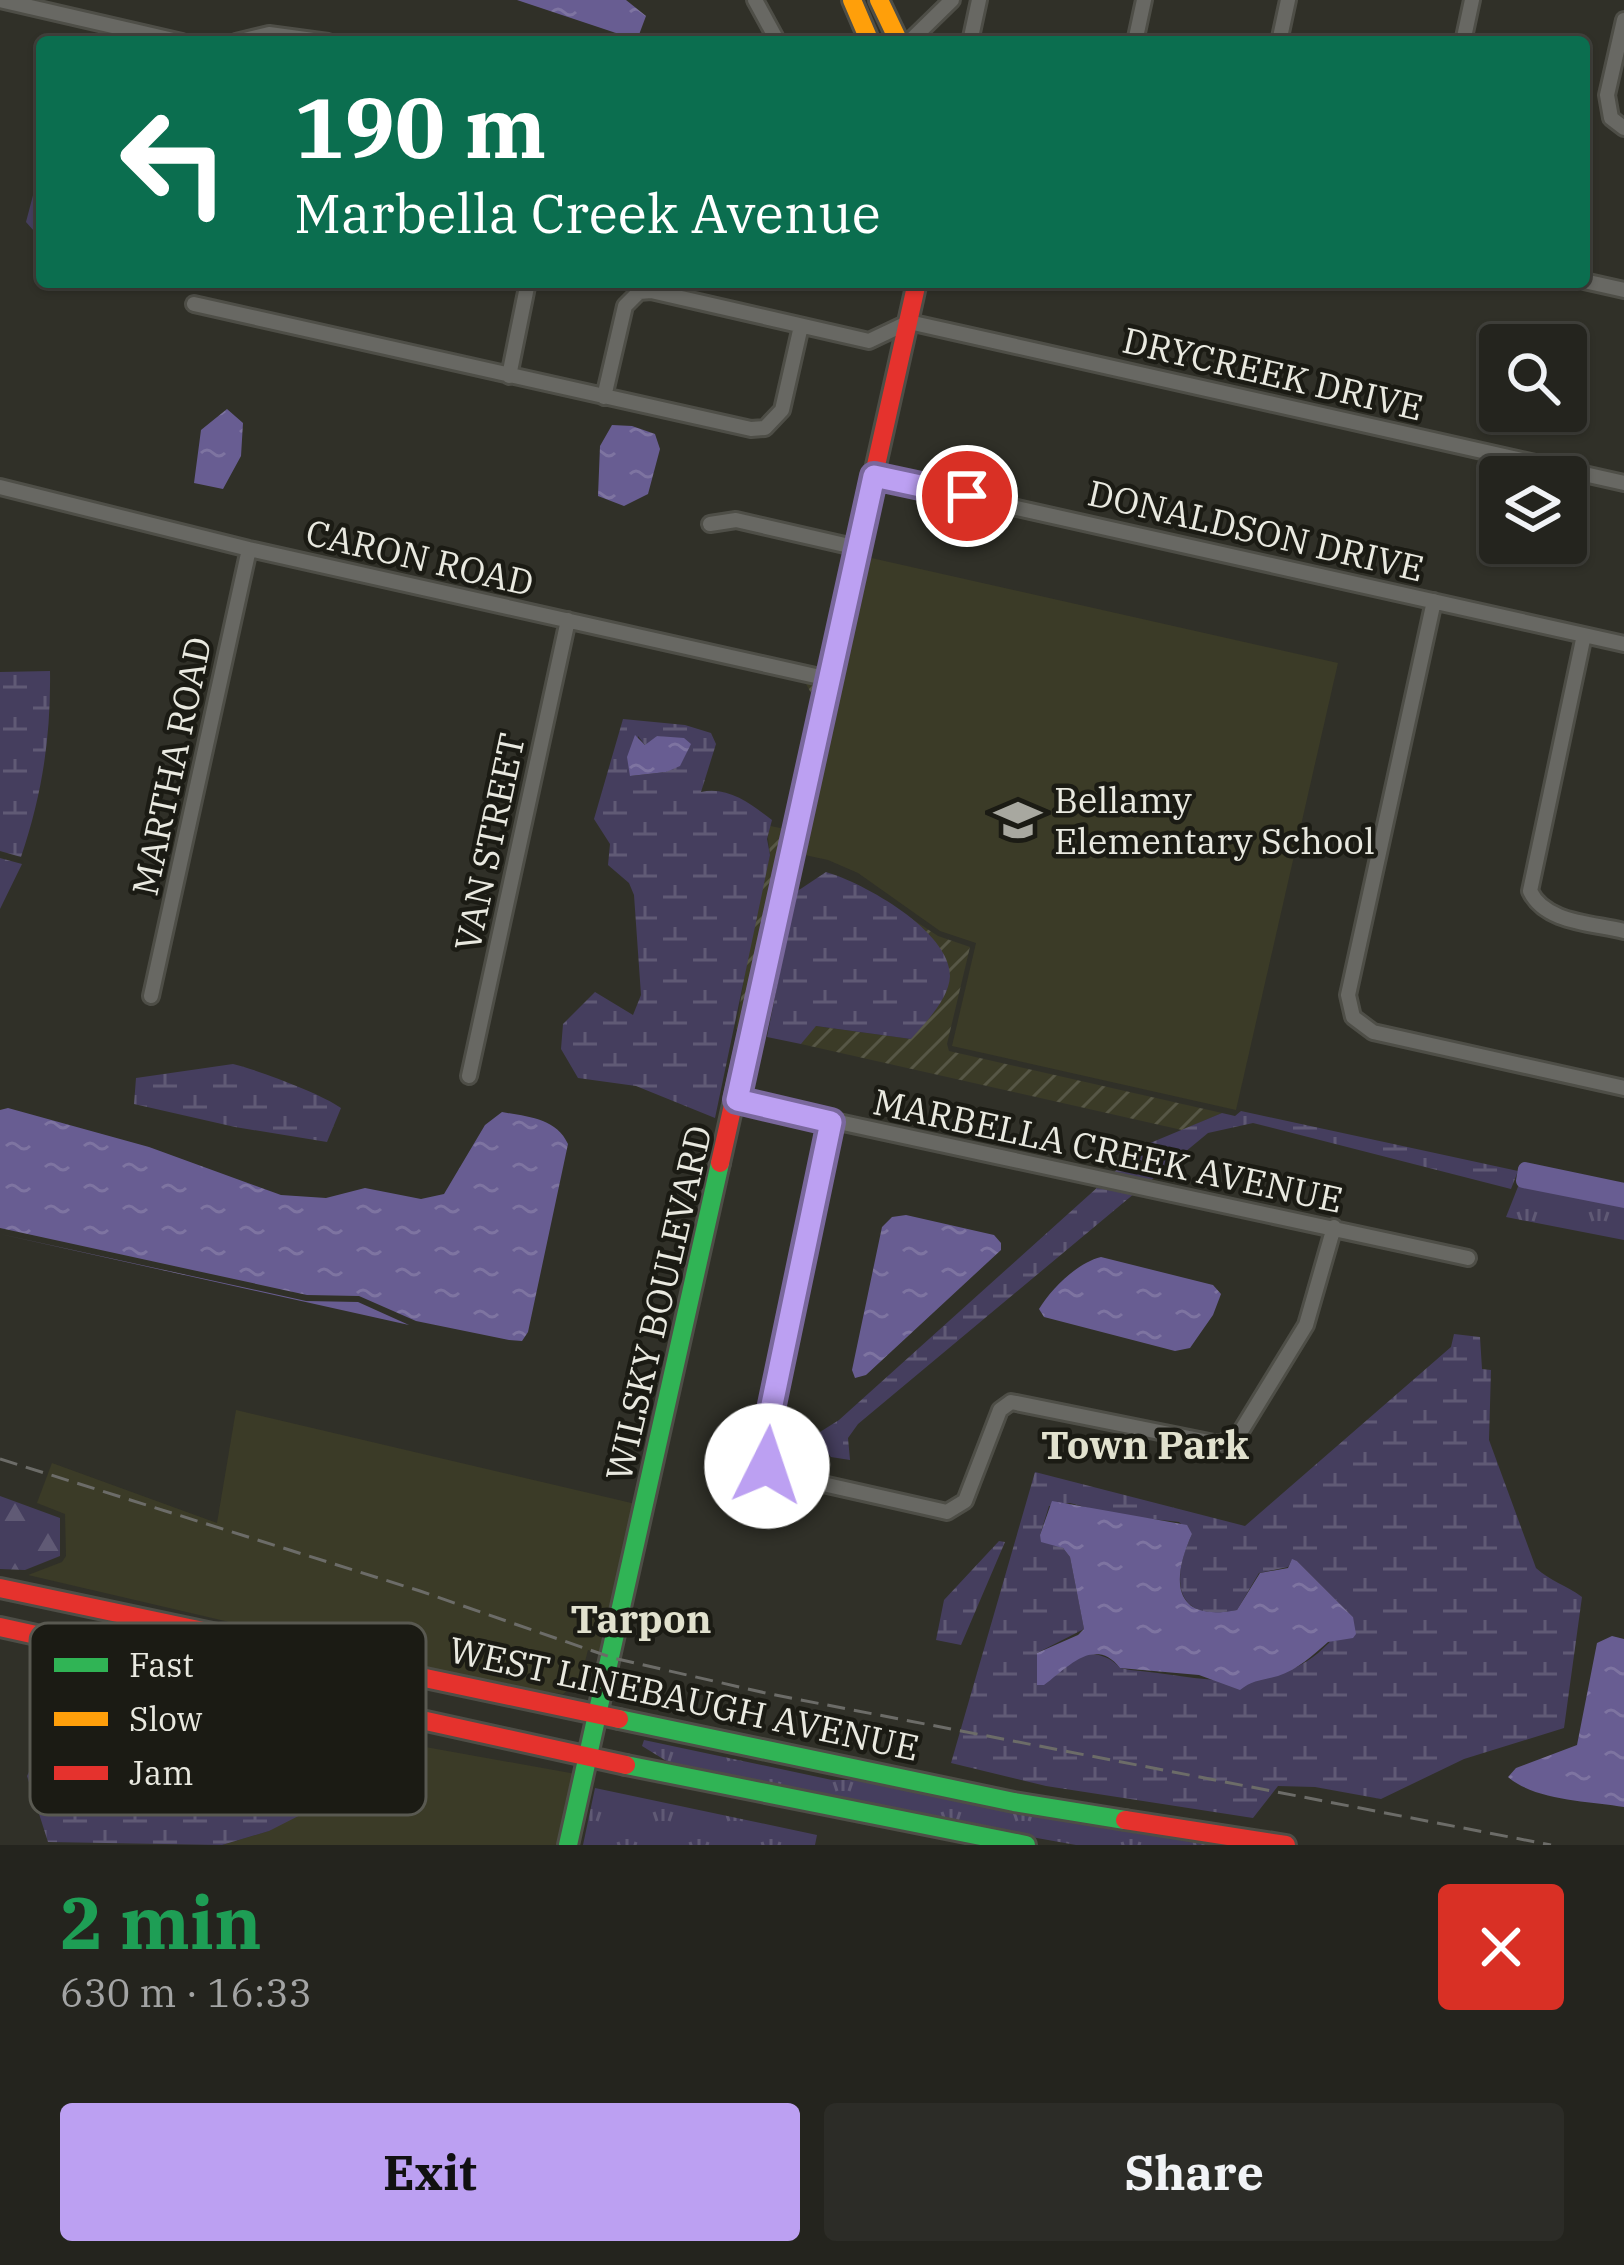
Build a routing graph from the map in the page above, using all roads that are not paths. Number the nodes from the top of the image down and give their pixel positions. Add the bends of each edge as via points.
1 (755, 0) edge
2 (852, 0) edge
3 (879, 0) edge
4 (952, 0) edge
5 (979, 0) edge
6 (1144, 0) edge
7 (1288, 0) edge
8 (1472, 0) edge
9 (4, 1) edge
10 (1624, 20) edge
11 (156, 36) edge
12 (775, 36) edge
13 (867, 36) edge
14 (896, 36) edge
15 (915, 36) edge
16 (971, 36) edge
17 (1136, 36) edge
18 (1280, 36) edge
19 (1463, 36) edge
20 (1624, 128) edge
21 (1590, 282) edge
22 (527, 288) edge
23 (916, 288) edge
24 (1624, 290) edge
25 (194, 304) dead end
26 (909, 322) junction
27 (801, 326) junction
28 (509, 376) junction
29 (604, 397) junction
30 (874, 476) junction
31 (1624, 483) edge
32 (0, 487) edge
33 (710, 524) dead end
34 (858, 548) junction
35 (249, 549) junction
36 (1434, 601) junction
37 (568, 620) junction
38 (1584, 635) junction
39 (1624, 644) edge
40 (829, 679) junction
41 (1624, 931) edge
42 (151, 996) dead end
43 (469, 1076) dead end
44 (1624, 1088) edge
45 (737, 1100) junction
46 (831, 1122) junction
47 (1334, 1227) junction
48 (1468, 1258) dead end
49 (0, 1588) edge
50 (165, 1623) edge
51 (0, 1627) edge
52 (30, 1634) edge
53 (426, 1679) edge
54 (597, 1715) junction
55 (426, 1720) edge
56 (586, 1755) junction
57 (568, 1845) edge
58 (1026, 1845) edge
59 (1286, 1845) edge

1 - 12 street
2 - 13 main road
3 - 14 main road
4 - 15 street
5 - 16 street
6 - 17 street
7 - 18 street
8 - 19 street
9 - 11 street
10 - 20 street via 1607,94 1611,118
21 - 24 street
22 - 28 street
23 - 26 main road, WILSKY BOULEVARD
25 - 28 street
26 - 27 street via 869,341
26 - 30 main road, WILSKY BOULEVARD
26 - 31 street, DRYCREEK DRIVE
27 - 29 street via 782,410 764,428
27 - 29 street via 639,292 625,306
28 - 29 street
30 - 34 main road, WILSKY BOULEVARD
30 - 36 street, DONALDSON DRIVE
32 - 35 street, CARON ROAD
33 - 34 street via 736,520
34 - 40 main road, WILSKY BOULEVARD
35 - 37 street, CARON ROAD
35 - 42 street, MARTHA ROAD
36 - 38 street, DONALDSON DRIVE
36 - 44 street via 1348,995 1353,1017 1372,1032
37 - 40 street, CARON ROAD
37 - 43 street, VAN STREET
38 - 39 street, DONALDSON DRIVE
38 - 41 street via 1530,891 1548,913
40 - 45 main road, WILSKY BOULEVARD
45 - 46 street, MARBELLA CREEK AVENUE
45 - 54 main road, WILSKY BOULEVARD
46 - 47 street, MARBELLA CREEK AVENUE
46 - 47 street via 764,1443 767,1466 947,1512 965,1501 1000,1410 1011,1402 1219,1444 1238,1436 1306,1325
47 - 48 street, MARBELLA CREEK AVENUE
49 - 50 main road, WEST LINEBAUGH AVENUE
51 - 52 main road, WEST LINEBAUGH AVENUE
53 - 54 main road, WEST LINEBAUGH AVENUE
54 - 56 main road, WILSKY BOULEVARD
54 - 59 main road, WEST LINEBAUGH AVENUE via 1014,1802
55 - 56 main road, WEST LINEBAUGH AVENUE
56 - 57 main road, WILSKY BOULEVARD
56 - 58 main road, WEST LINEBAUGH AVENUE

